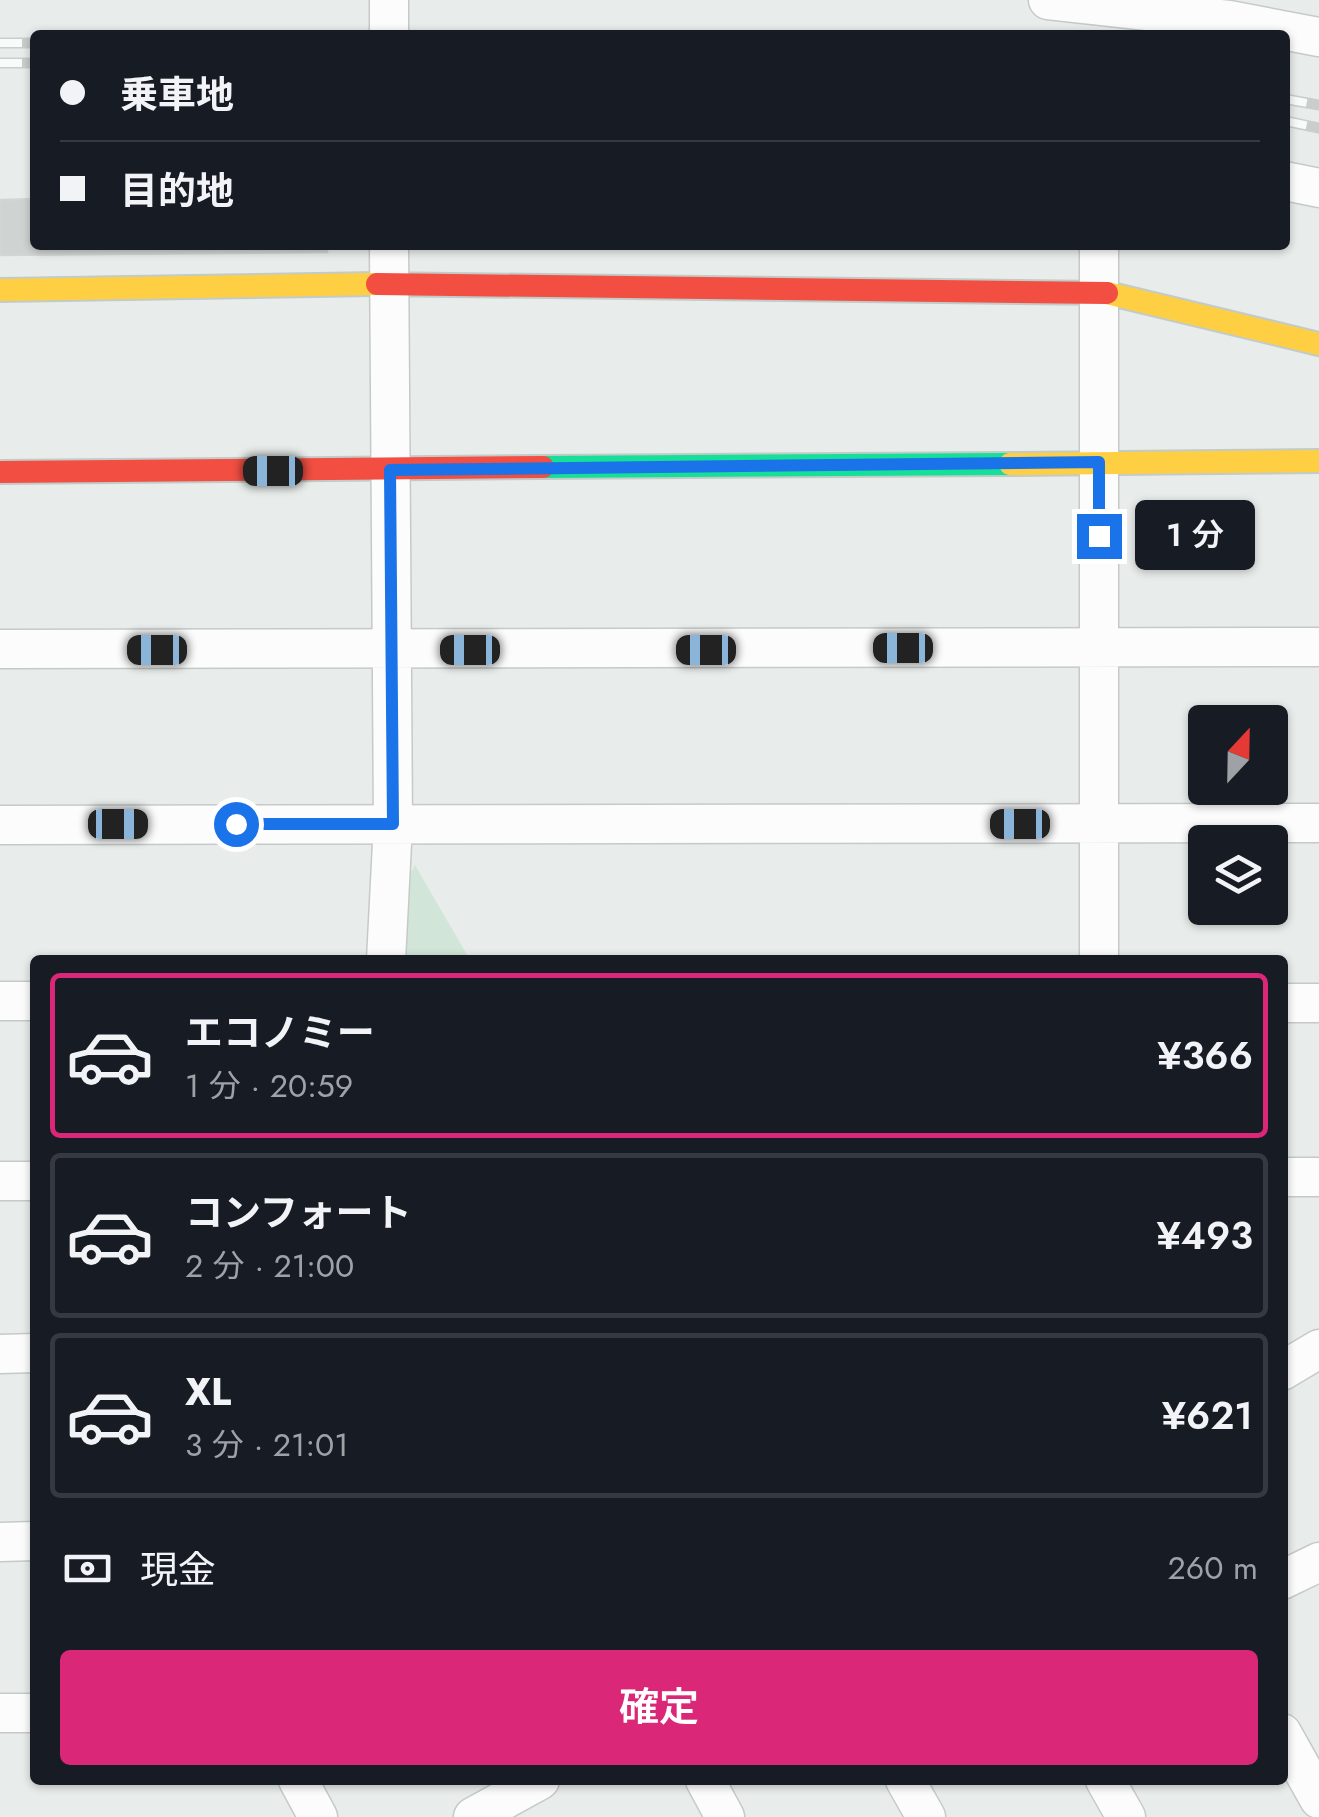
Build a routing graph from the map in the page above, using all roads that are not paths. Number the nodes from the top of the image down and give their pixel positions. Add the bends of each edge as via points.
1 (389, 0) edge
2 (1048, 0) edge
3 (1097, 2) edge
4 (389, 30) edge
5 (1282, 30) edge
6 (1290, 32) edge
7 (1319, 37) edge
8 (1290, 182) edge
9 (1319, 188) edge
10 (389, 250) edge
11 (1099, 250) edge
12 (389, 284) junction
13 (0, 290) edge
14 (1099, 291) junction
15 (1319, 344) edge
16 (1099, 462) junction
17 (1319, 462) edge
18 (390, 470) junction
19 (0, 472) edge
20 (1319, 647) edge
21 (1099, 648) junction
22 (0, 649) edge
23 (392, 651) junction
24 (1319, 823) edge
25 (0, 824) edge
26 (393, 824) junction
27 (1099, 824) junction
28 (386, 955) edge
29 (1099, 955) edge
30 (30, 1001) edge
31 (0, 1002) edge
32 (1288, 1002) edge
33 (1319, 1002) edge
34 (1319, 1177) edge
35 (1288, 1178) edge
36 (0, 1181) edge
37 (30, 1181) edge
38 (1319, 1349) edge
39 (30, 1353) edge
40 (0, 1354) edge
41 (1288, 1367) edge
42 (30, 1541) edge
43 (0, 1542) edge
44 (1319, 1562) edge
45 (1288, 1577) edge
46 (0, 1713) edge
47 (30, 1713) edge
48 (1288, 1744) edge
49 (301, 1785) edge
50 (708, 1785) edge
51 (908, 1785) edge
52 (1109, 1785) edge
53 (520, 1793) edge
54 (1319, 1799) edge
55 (318, 1817) edge
56 (473, 1817) edge
57 (726, 1817) edge
58 (926, 1817) edge
59 (1126, 1817) edge

1 - 4 street
2 - 3 street
3 - 5 street
6 - 7 street
8 - 9 street
10 - 12 street
11 - 14 street
12 - 13 street
12 - 14 street
12 - 18 street
14 - 15 street
14 - 16 street
16 - 17 street
16 - 18 street
16 - 21 street
18 - 19 street
18 - 23 street
20 - 21 street
21 - 23 street
21 - 27 street
22 - 23 street
23 - 26 street
24 - 27 street
25 - 26 street
26 - 27 street
26 - 28 street
27 - 29 street
30 - 31 street
32 - 33 street
34 - 35 street
36 - 37 street
38 - 41 street
39 - 40 street
42 - 43 street
44 - 45 street
46 - 47 street
48 - 54 street
49 - 55 street
50 - 57 street
51 - 58 street
52 - 59 street
53 - 56 street

